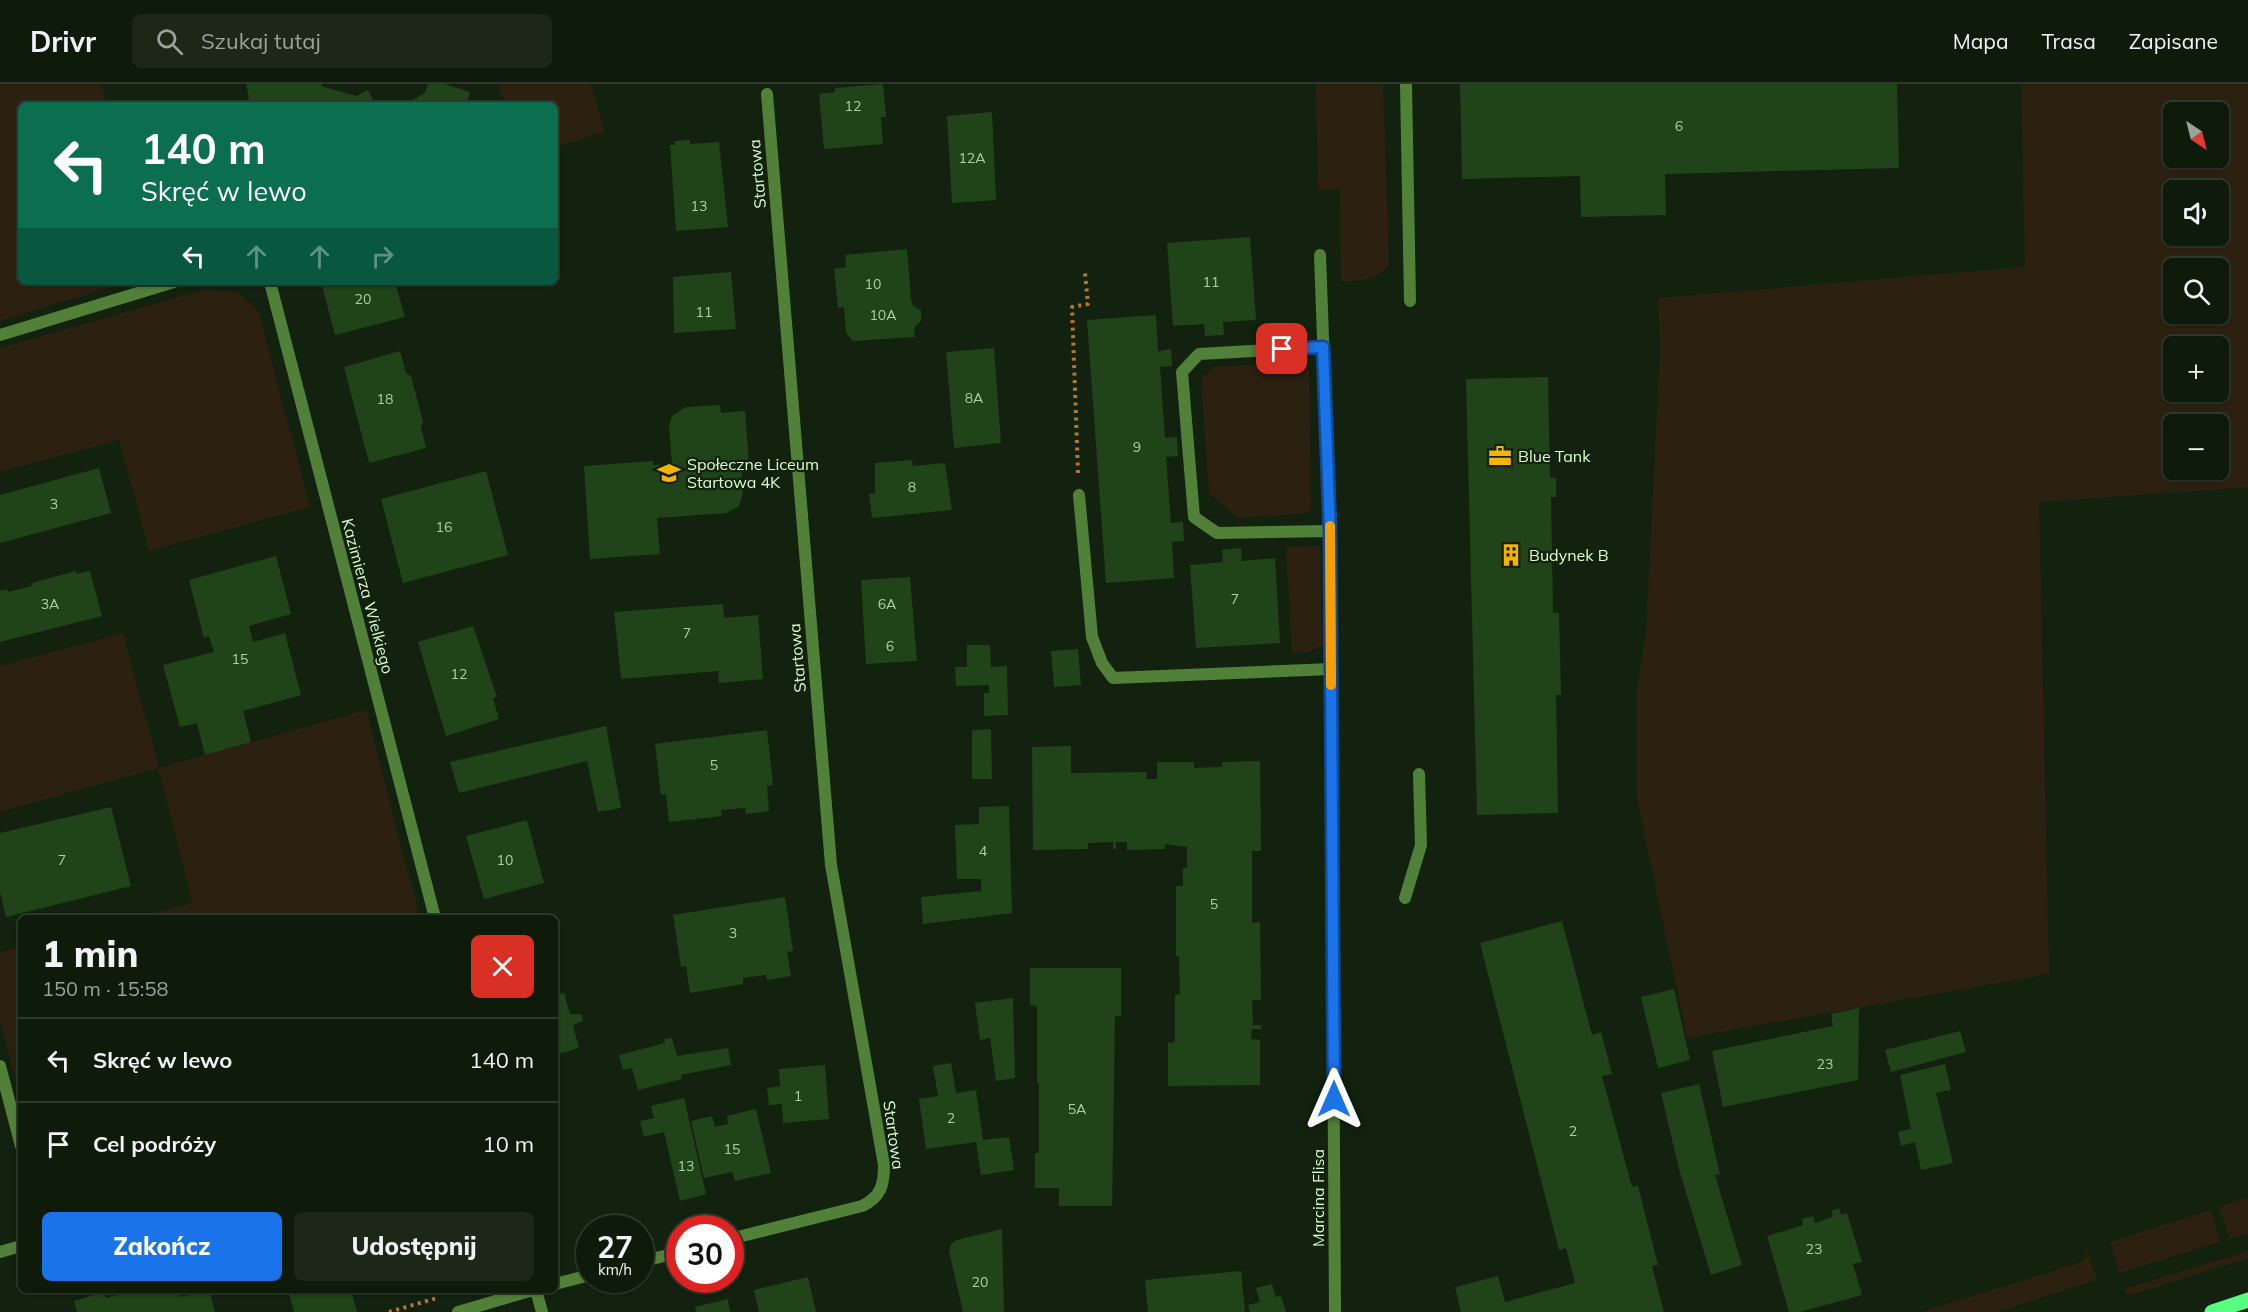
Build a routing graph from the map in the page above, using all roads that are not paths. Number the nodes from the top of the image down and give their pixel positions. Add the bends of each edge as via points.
1 (1406, 84) edge
2 (767, 94) dead end
3 (1320, 255) dead end
4 (164, 285) edge
5 (271, 285) edge
6 (1410, 301) dead end
7 (0, 335) edge
8 (1323, 347) junction
9 (1079, 495) road end
10 (1330, 531) junction
11 (1331, 669) junction
12 (1419, 774) dead end
13 (1405, 898) dead end
14 (434, 915) edge
15 (0, 1066) edge
16 (18, 1135) edge
17 (744, 1236) edge
18 (18, 1247) edge
19 (0, 1252) edge
20 (576, 1279) edge
21 (558, 1283) edge
22 (524, 1293) edge
23 (536, 1293) edge
24 (2248, 1300) edge
25 (458, 1312) edge
26 (542, 1312) edge
27 (1335, 1312) edge
28 (2212, 1312) edge

1 - 6 street
2 - 17 street, Startowa via 831,865 884,1183 872,1201 862,1206
3 - 8 street, Marcina Flisa
4 - 7 street
5 - 14 street, Kazimierza Wielkiego
8 - 10 street, Marcina Flisa
8 - 10 street via 1199,354 1182,372 1194,517 1217,533
9 - 11 street via 1092,637 1113,678
10 - 11 street, Marcina Flisa
11 - 27 street, Marcina Flisa
12 - 13 street via 1422,846
15 - 16 street
18 - 19 street
20 - 21 street
22 - 25 street
23 - 26 street
24 - 28 main road

